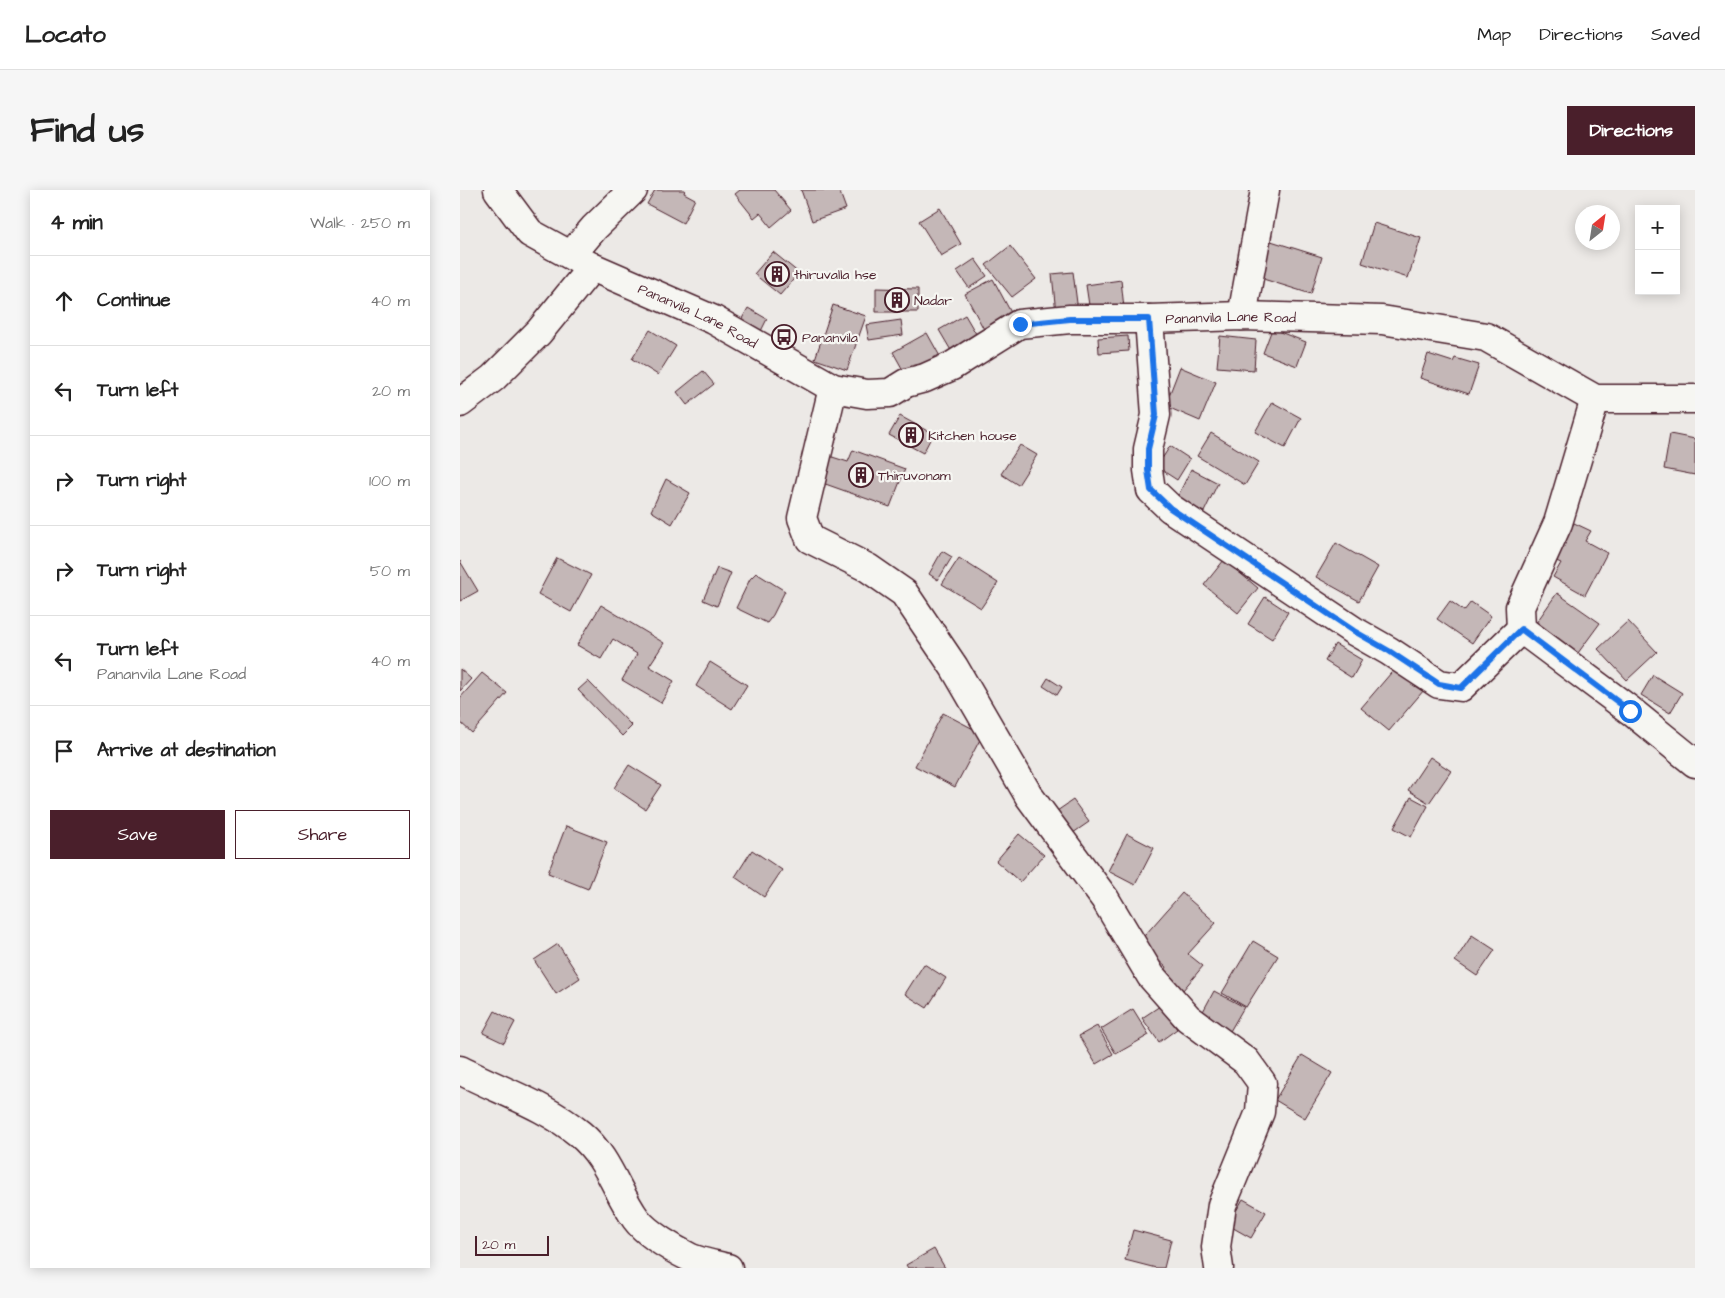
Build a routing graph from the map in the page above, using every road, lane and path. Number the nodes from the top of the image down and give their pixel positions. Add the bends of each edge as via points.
1 (498, 190) edge
2 (633, 190) edge
3 (1265, 190) edge
4 (582, 261) junction
5 (1242, 316) junction
6 (1149, 319) junction
7 (833, 388) junction
8 (1595, 399) junction
9 (1695, 399) edge
10 (460, 403) edge
11 (1521, 629) junction
12 (1695, 763) edge
13 (460, 1070) edge
14 (728, 1268) edge
15 (1219, 1268) edge

1 - 4 street, Pananvila Lane Road via 530,233
2 - 4 street via 600,222
3 - 5 street
4 - 7 street, Pananvila Lane Road via 714,320
4 - 10 street via 539,332 493,378
5 - 6 street, Pananvila Lane Road
5 - 8 street, Pananvila Lane Road via 1382,320 1486,337
6 - 7 street, Pananvila Lane Road via 1070,319 1020,324 952,366 906,383 890,393 867,394
6 - 11 street via 1156,415 1148,449 1148,470 1151,490 1170,508 1439,684 1461,688
7 - 15 street via 802,518 810,539 868,568 904,593 954,667 1028,796 1105,899 1151,976 1188,1018 1246,1061 1262,1083 1260,1112 1222,1205 1216,1247
8 - 9 street, Pananvila Lane Road
8 - 11 street via 1558,523 1520,607
11 - 12 street
13 - 14 street via 542,1108 580,1133 598,1150 637,1220 659,1240 692,1259

